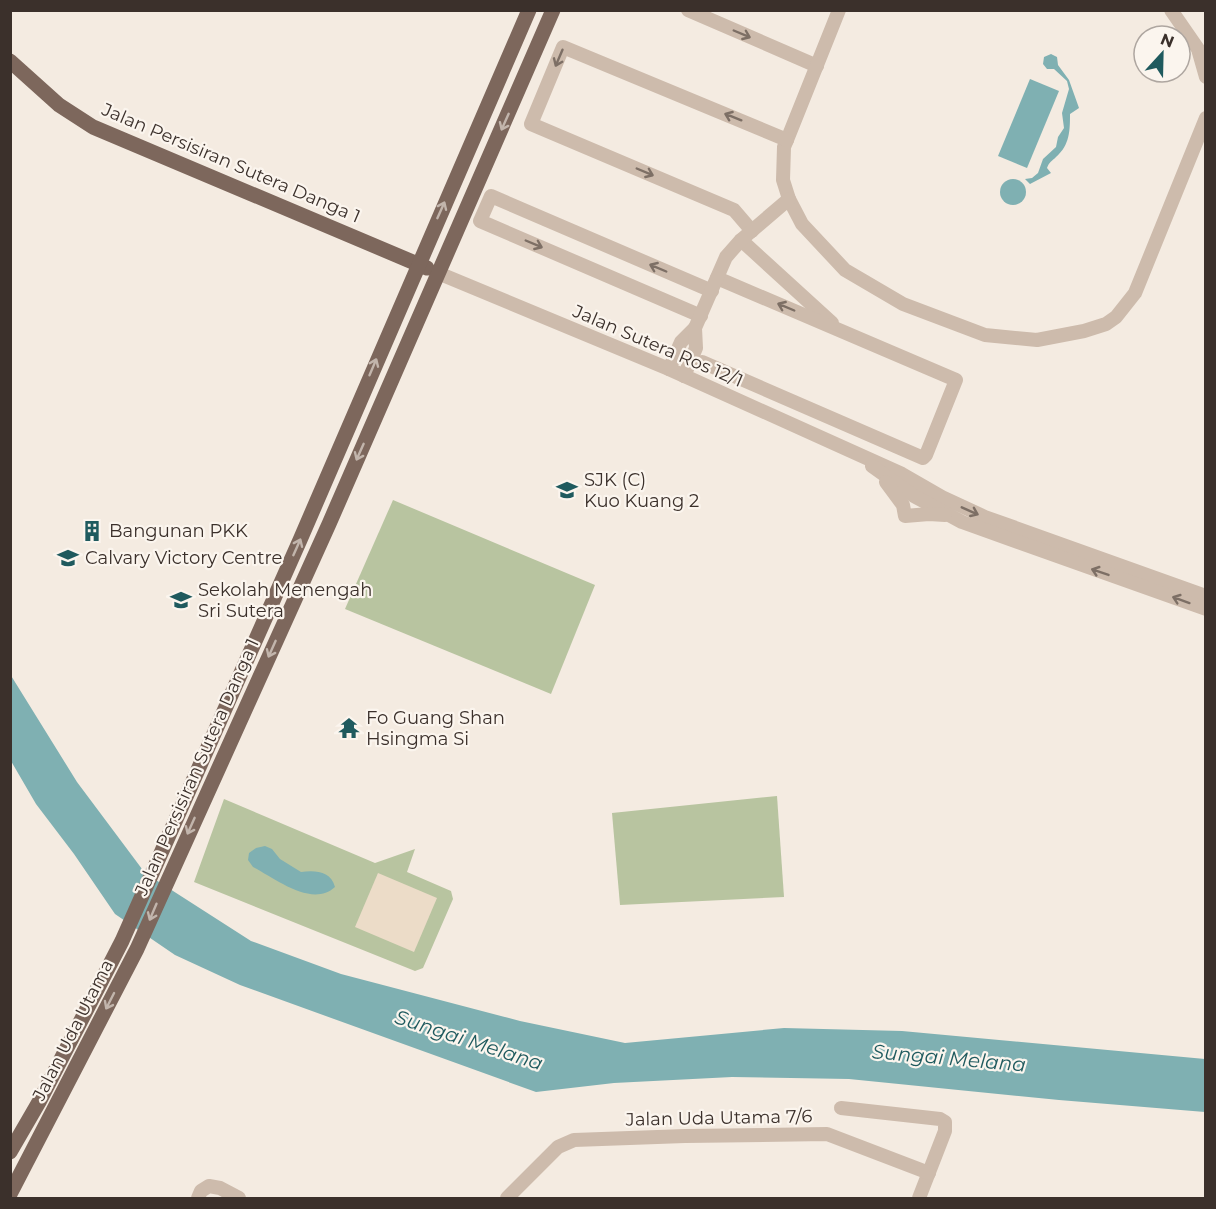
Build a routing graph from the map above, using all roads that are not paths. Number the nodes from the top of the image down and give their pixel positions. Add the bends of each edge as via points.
1 (529, 10) edge
2 (554, 10) edge
3 (688, 10) edge
4 (839, 10) edge
5 (1171, 10) edge
6 (10, 61) edge
7 (817, 66) junction
8 (1206, 77) edge
9 (1206, 118) edge
10 (787, 140) junction
11 (789, 199) junction
12 (747, 236) junction
13 (418, 264) junction
14 (438, 273) junction
15 (714, 284) junction
16 (698, 322) junction
17 (840, 330) junction
18 (702, 362) dead end
19 (669, 369) junction
20 (684, 376) junction
21 (862, 457) junction
22 (881, 473) junction
23 (916, 489) junction
24 (947, 515) junction
25 (1158, 585) junction
26 (1206, 596) edge
27 (1206, 609) edge
28 (122, 940) joint
29 (137, 949) joint
30 (841, 1108) dead end
31 (10, 1152) edge
32 (929, 1173) junction
33 (10, 1194) edge
34 (198, 1198) edge
35 (239, 1198) edge
36 (507, 1198) edge
37 (919, 1198) edge

13 -> 1 main road, Jalan Persisiran Sutera Danga 1
2 -> 14 main road, Jalan Persisiran Sutera Danga 1
3 -> 7 street
4 - 7 street
5 - 8 street via 1198,49
6 - 13 main road, Jalan Persisiran Sutera Danga 1 via 93,127
7 - 10 street
9 - 11 street via 1135,293 1116,317 1084,331 1036,340 985,335 903,304 845,270 802,224
10 - 11 street via 783,180
10 -> 12 street via 563,47 531,124 734,210
11 - 12 street
12 - 15 street via 726,257
12 - 17 street
13 - 14 main road, Jalan Persisiran Sutera Danga 1
28 -> 13 main road, Jalan Persisiran Sutera Danga 1
14 - 19 street, Jalan Sutera Ros 12/1
14 -> 29 main road, Jalan Persisiran Sutera Danga 1
15 - 16 street
15 -> 16 street via 491,196 480,221
17 -> 15 street
16 - 19 street via 681,342
16 - 20 street via 696,348
17 - 18 street, Jalan Sutera Ros 12/1 via 956,380 923,458
19 - 20 street, Jalan Sutera Ros 12/1
20 - 21 street, Jalan Sutera Ros 12/1
21 - 22 street, Jalan Sutera Ros 12/1
21 - 23 street, Jalan Sutera Ros 12/1
22 - 23 street, Jalan Sutera Ros 12/1
22 - 24 street via 903,505 905,516
23 - 24 street
23 -> 25 street
25 -> 24 street
25 - 26 street
27 -> 25 street
28 - 31 main road, Jalan Uda Utama
29 -> 33 main road, Jalan Uda Utama
30 - 32 street via 945,1122
32 - 36 street, Jalan Uda Utama 7/6 via 826,1134 574,1140 558,1147
32 - 37 street
34 - 35 street via 209,1186

